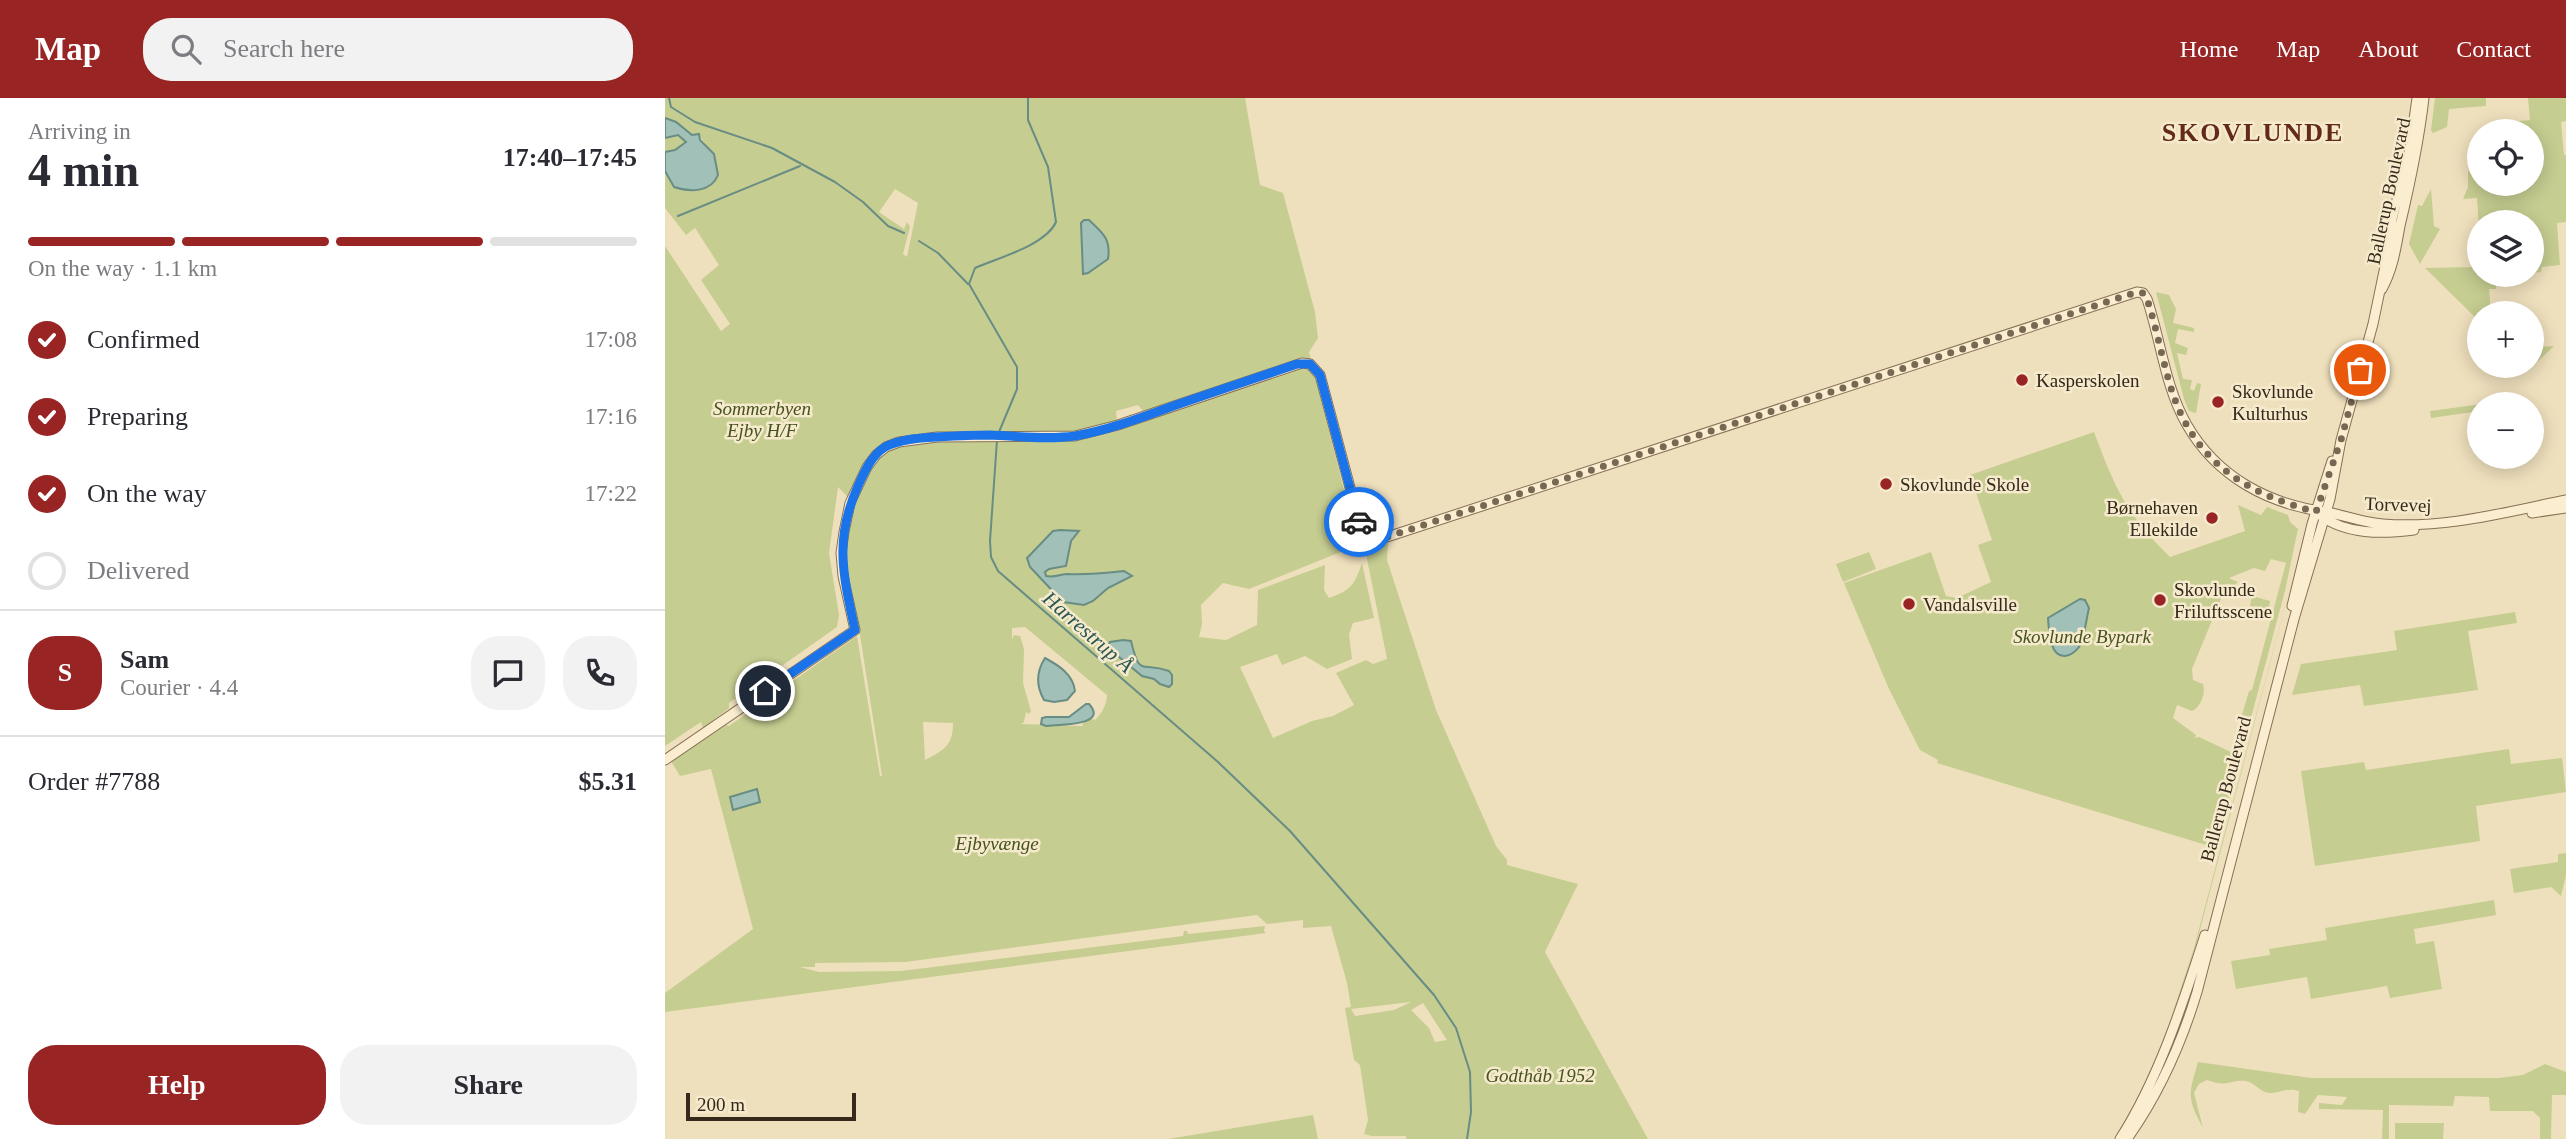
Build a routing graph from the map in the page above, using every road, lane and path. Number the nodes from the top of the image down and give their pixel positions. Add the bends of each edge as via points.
1 (2417, 98) edge
2 (2424, 98) edge
3 (2381, 290) junction
4 (2566, 500) edge
5 (2566, 508) edge
6 (2322, 514) junction
7 (665, 760) edge
8 (2120, 1139) edge
9 (2127, 1139) edge

1 - 3 street, Ballerup Boulevard
2 - 3 street, Ballerup Boulevard via 2410,186 2389,277
3 - 6 street, Ballerup Boulevard
4 - 6 street, Torvevej via 2418,525
5 - 6 street, Torvevej via 2383,533 2330,523
6 - 7 street via 2252,490 2201,445 2179,411 2143,293 2133,292 1387,537 1363,533 1320,375 1310,364 1297,364 1092,432 1060,438 921,438 886,447 867,467 851,503 841,553 855,630
6 - 8 street, Ballerup Boulevard via 2205,935 2159,1061
6 - 9 street, Ballerup Boulevard via 2185,1031 2153,1100

